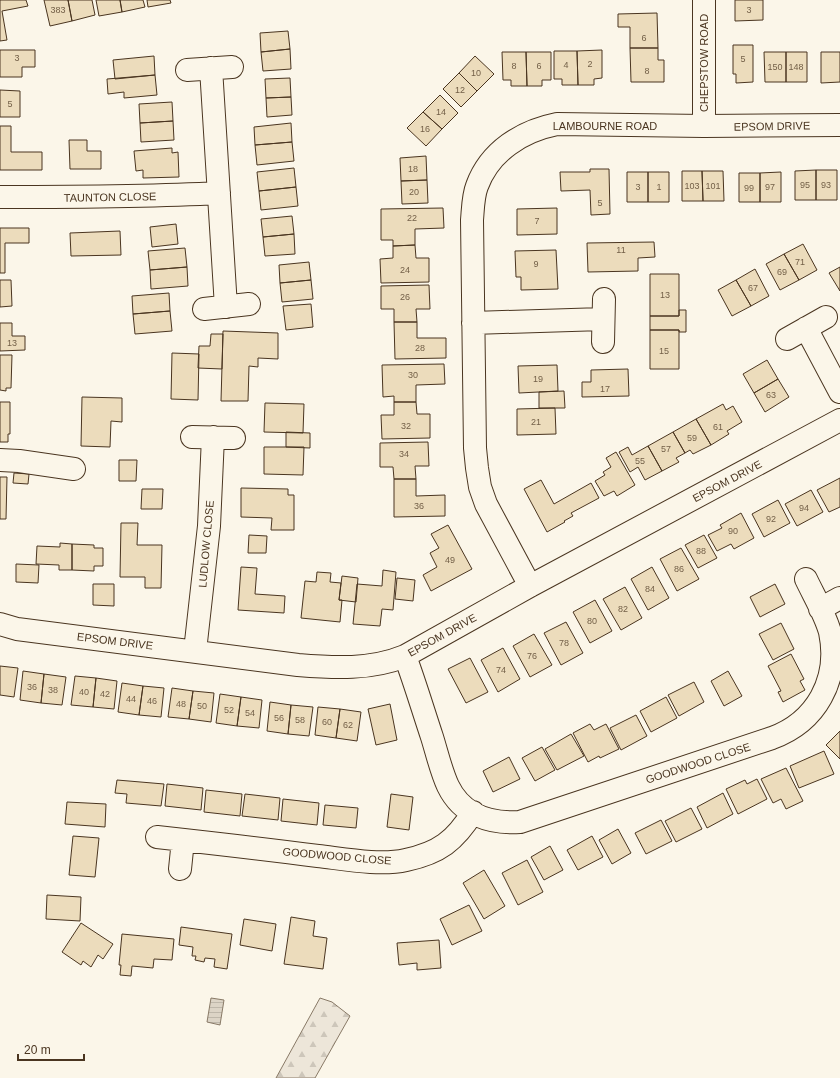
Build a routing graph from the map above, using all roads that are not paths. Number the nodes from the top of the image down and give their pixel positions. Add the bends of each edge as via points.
1 (704, 0) edge
2 (187, 70) dead end
3 (840, 125) edge
4 (704, 126) junction
5 (219, 193) junction
6 (0, 196) edge
7 (249, 304) dead end
8 (226, 306) junction
9 (204, 309) dead end
10 (826, 318) dead end
11 (473, 322) junction
12 (806, 328) junction
13 (787, 339) dead end
14 (603, 342) dead end
15 (840, 392) edge
16 (840, 420) edge
17 (234, 438) dead end
18 (0, 460) edge
19 (74, 469) dead end
20 (806, 580) dead end
21 (530, 586) junction
22 (840, 598) edge
23 (820, 609) junction
24 (0, 624) edge
25 (195, 651) junction
26 (405, 656) junction
27 (473, 812) junction
28 (157, 837) dead end
29 (184, 840) junction
30 (180, 869) dead end

1 - 4 street, CHEPSTOW ROAD
2 - 5 street via 221,68
3 - 4 street, EPSOM DRIVE
4 - 11 street, LAMBOURNE ROAD via 557,124 543,126 507,144 484,172 477,187 472,220
5 - 6 street, TAUNTON CLOSE via 74,198
5 - 8 street
7 - 8 street
8 - 9 street
10 - 12 street
11 - 14 street via 604,309
11 - 21 street, LAMBOURNE ROAD via 475,448 480,487 486,504
12 - 13 street
12 - 15 street
16 - 21 street, EPSOM DRIVE
17 - 25 street, LUDLOW CLOSE via 202,437 209,526
18 - 19 street via 19,460
20 - 23 street, GOODWOOD CLOSE
21 - 26 street, EPSOM DRIVE
22 - 23 street
23 - 27 street, GOODWOOD CLOSE via 833,643 831,680 813,712 793,728 772,738 520,822 495,822
24 - 25 street, EPSOM DRIVE via 17,629
25 - 26 street, EPSOM DRIVE via 338,668 386,662
26 - 27 street, GOODWOOD CLOSE via 449,787 455,798
27 - 29 street, GOODWOOD CLOSE via 456,836 440,848 415,858 392,862
28 - 29 street, GOODWOOD CLOSE
29 - 30 street

